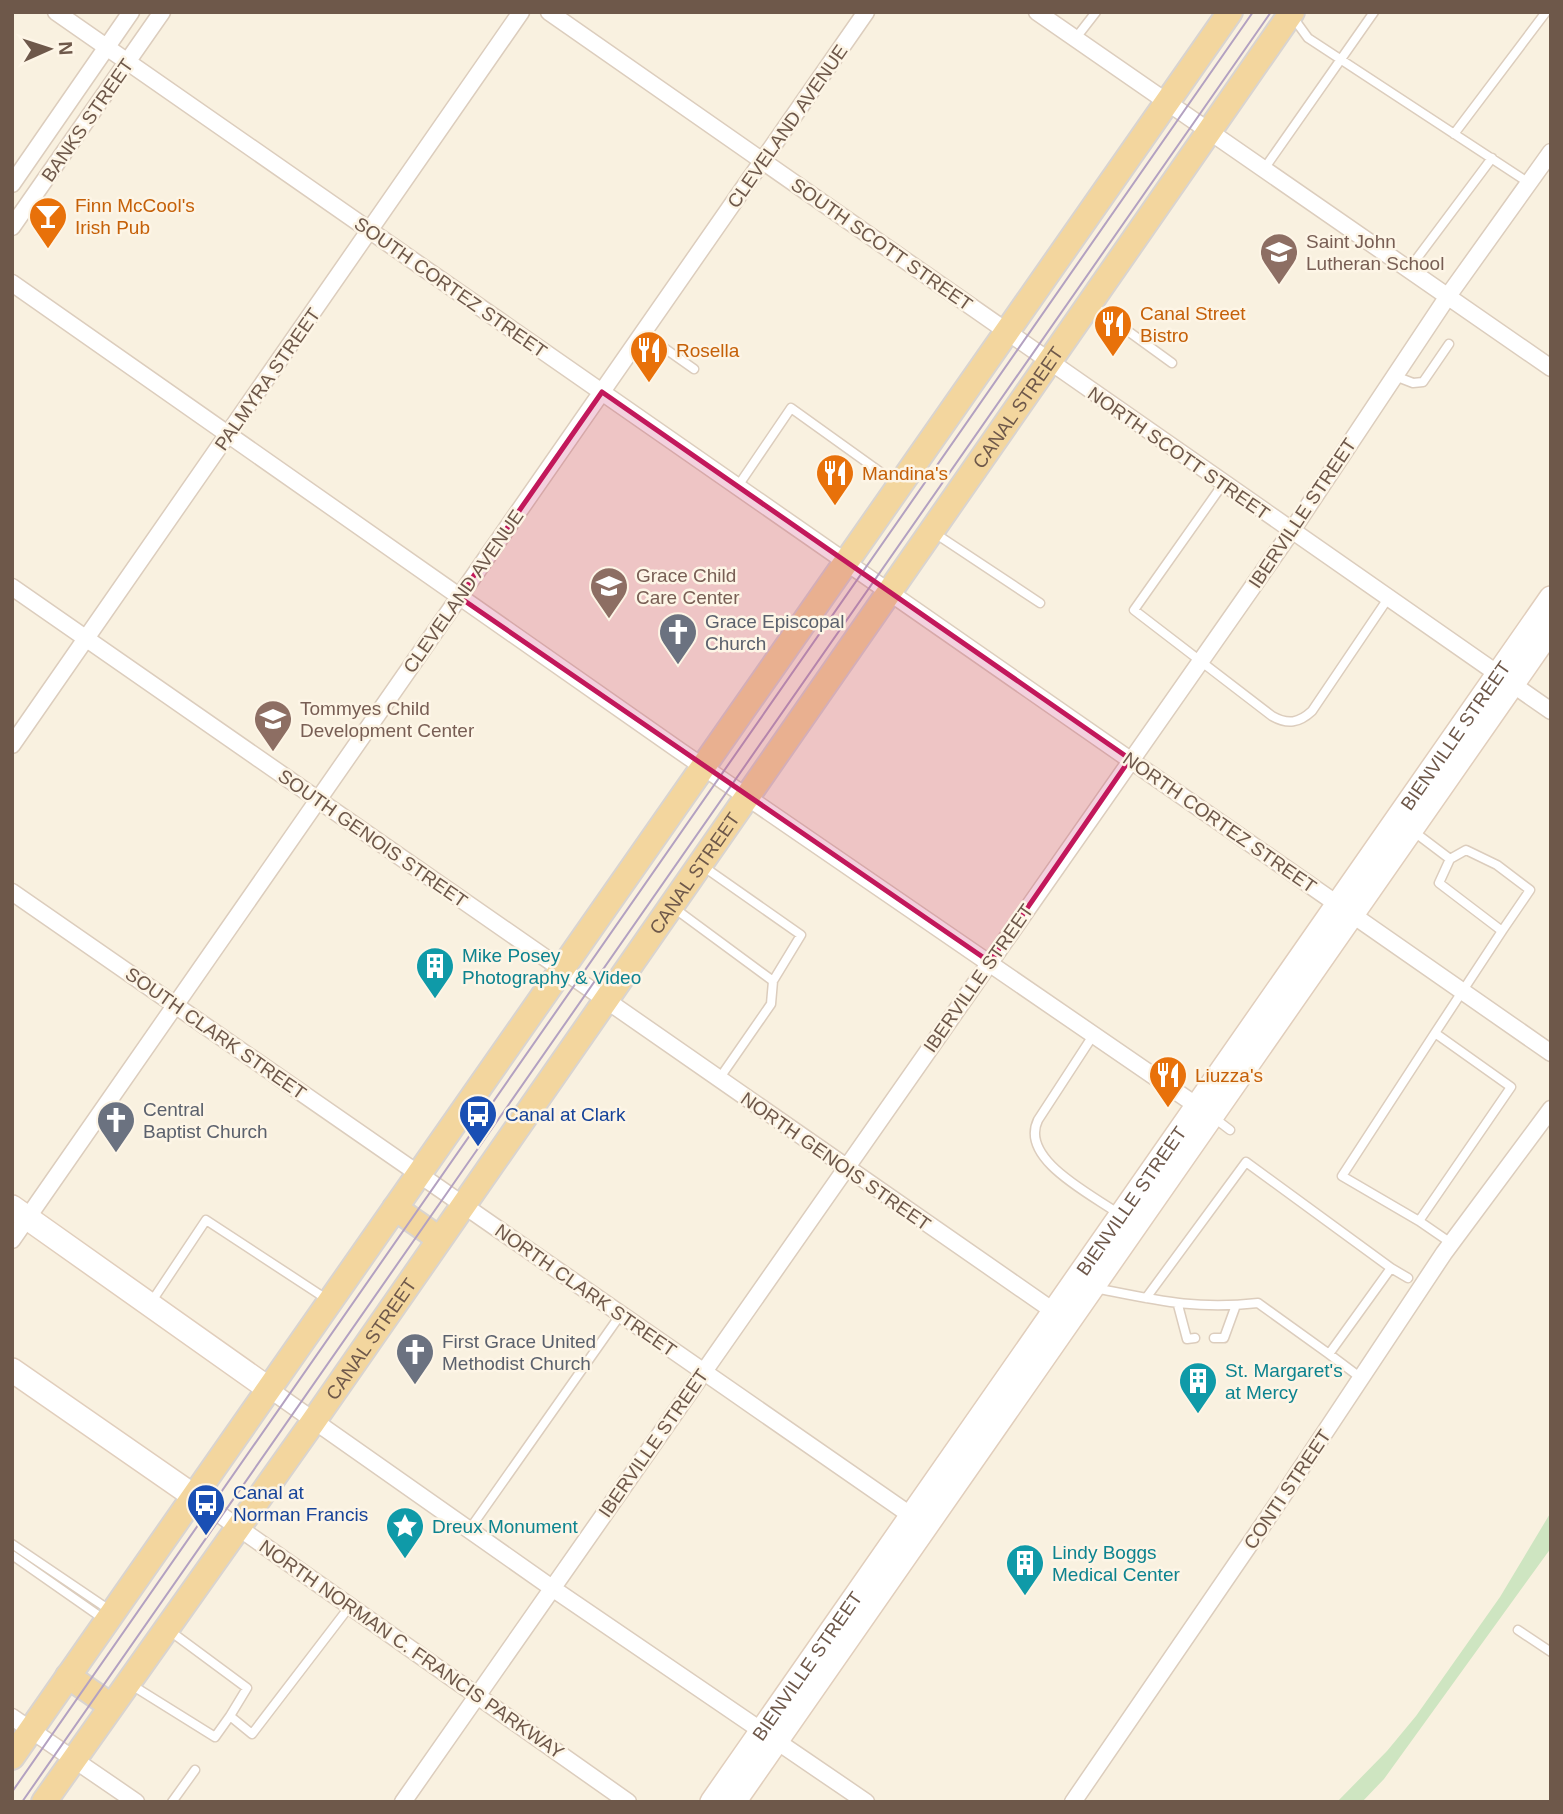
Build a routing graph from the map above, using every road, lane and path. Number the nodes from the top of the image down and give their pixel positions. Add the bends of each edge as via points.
1 (56, 12) edge
2 (131, 12) edge
3 (162, 12) edge
4 (522, 12) edge
5 (549, 12) edge
6 (866, 12) edge
7 (1037, 12) edge
8 (1096, 12) edge
9 (1230, 12) edge
10 (1374, 12) edge
11 (1546, 12) edge
12 (1291, 13) edge
13 (1075, 39) junction
14 (106, 48) junction
15 (1342, 60) junction
16 (126, 63) junction
17 (1167, 103) junction
18 (1209, 131) junction
19 (1454, 134) junction
20 (1551, 152) edge
21 (1492, 158) junction
22 (762, 161) junction
23 (1265, 169) junction
24 (1529, 183) junction
25 (12, 184) edge
26 (12, 228) edge
27 (369, 231) junction
28 (1409, 269) junction
29 (12, 284) edge
30 (1448, 296) junction
31 (1089, 303) junction
32 (1007, 331) junction
33 (643, 332) junction
34 (1449, 344) dead end
35 (1049, 361) junction
36 (1172, 363) dead end
37 (1551, 368) edge
38 (694, 369) dead end
39 (1395, 376) junction
40 (602, 392) junction
41 (228, 435) junction
42 (1223, 484) junction
43 (738, 486) junction
44 (899, 486) junction
45 (931, 530) junction
46 (1291, 532) junction
47 (847, 561) junction
48 (12, 587) edge
49 (889, 590) junction
50 (459, 597) junction
51 (1389, 597) junction
52 (1551, 598) edge
53 (1040, 603) dead end
54 (1551, 629) edge
55 (86, 638) junction
56 (1200, 659) junction
57 (1504, 680) junction
58 (1551, 711) edge
59 (12, 745) edge
60 (1130, 759) junction
61 (702, 766) junction
62 (745, 796) junction
63 (318, 800) junction
64 (1410, 829) junction
65 (1450, 859) junction
66 (699, 863) junction
67 (12, 892) edge
68 (670, 905) junction
69 (1344, 909) junction
70 (1502, 931) junction
71 (990, 961) junction
72 (561, 968) junction
73 (773, 981) junction
74 (1463, 992) junction
75 (605, 998) junction
76 (175, 1005) junction
77 (1435, 1033) junction
78 (1094, 1034) junction
79 (1551, 1053) edge
80 (719, 1079) junction
81 (1551, 1109) edge
82 (1204, 1111) junction
83 (1230, 1130) dead end
84 (846, 1169) junction
85 (419, 1173) junction
86 (463, 1203) junction
87 (395, 1208) junction
88 (20, 1212) edge
89 (1120, 1215) junction
90 (1419, 1221) junction
91 (438, 1238) junction
92 (12, 1240) edge
93 (1451, 1243) junction
94 (1391, 1268) junction
95 (1408, 1278) dead end
96 (1092, 1287) junction
97 (1146, 1298) junction
98 (330, 1301) junction
99 (150, 1304) junction
100 (1178, 1305) junction
101 (1236, 1305) junction
102 (621, 1314) junction
103 (1060, 1316) junction
104 (1195, 1338) dead end
105 (1214, 1338) dead end
106 (1329, 1353) junction
107 (12, 1370) edge
108 (702, 1372) junction
109 (1362, 1378) junction
110 (269, 1389) junction
111 (313, 1422) junction
112 (195, 1497) junction
113 (918, 1521) junction
114 (238, 1527) junction
115 (469, 1530) junction
116 (12, 1544) edge
117 (12, 1555) edge
118 (552, 1588) junction
119 (350, 1606) junction
120 (110, 1617) junction
121 (165, 1627) junction
122 (1518, 1630) dead end
123 (1551, 1652) edge
124 (68, 1676) junction
125 (127, 1682) junction
126 (478, 1695) junction
127 (111, 1706) junction
128 (230, 1716) junction
129 (22, 1723) edge
130 (769, 1735) junction
131 (12, 1757) edge
132 (74, 1759) junction
133 (195, 1770) dead end
134 (44, 1802) edge
135 (136, 1802) edge
136 (173, 1802) edge
137 (403, 1802) edge
138 (628, 1802) edge
139 (712, 1802) edge
140 (734, 1802) edge
141 (866, 1802) edge
142 (1073, 1802) edge

1 - 14 street, SOUTH CORTEZ STREET
2 - 14 street, BANKS STREET
3 - 16 street, BANKS STREET
4 - 27 street, PALMYRA STREET
5 - 22 street, SOUTH SCOTT STREET
6 - 22 street, CLEVELAND AVENUE
7 - 13 street
8 - 13 lane
9 - 17 main road
10 - 15 lane
11 - 19 lane
12 - 15 lane via 1308,38
12 - 18 main road, CANAL STREET
13 - 17 street
14 - 16 street, SOUTH CORTEZ STREET
14 - 25 street, BANKS STREET
15 - 19 lane
15 - 23 lane
16 - 26 street, BANKS STREET
16 - 27 street, SOUTH CORTEZ STREET
17 - 18 street
17 - 32 main road
18 - 23 street
18 - 31 main road, CANAL STREET
19 - 21 lane
20 - 24 street, IBERVILLE STREET
21 - 24 lane
21 - 28 lane
22 - 32 street, SOUTH SCOTT STREET
22 - 33 street, CLEVELAND AVENUE
23 - 28 street
24 - 30 street, IBERVILLE STREET
27 - 40 street, SOUTH CORTEZ STREET
27 - 41 street, PALMYRA STREET
28 - 30 street
29 - 41 street
30 - 37 street
30 - 39 street, IBERVILLE STREET
31 - 35 main road, CANAL STREET
31 - 36 lane
32 - 35 street, SOUTH SCOTT STREET
32 - 44 main road
33 - 38 lane
33 - 40 street, CLEVELAND AVENUE
34 - 39 lane via 1423,382
35 - 42 street, NORTH SCOTT STREET
35 - 45 main road, CANAL STREET
39 - 46 street, IBERVILLE STREET
40 - 43 street, SOUTH CORTEZ STREET
40 - 50 street, CLEVELAND AVENUE
41 - 50 street
41 - 55 street, PALMYRA STREET
42 - 46 street, NORTH SCOTT STREET
42 - 56 lane via 1133,610
43 - 44 lane via 790,408
43 - 47 street, SOUTH CORTEZ STREET
44 - 47 main road
45 - 49 main road, CANAL STREET
45 - 53 lane
46 - 51 street, NORTH SCOTT STREET
46 - 56 street, IBERVILLE STREET
47 - 49 street, NORTH CORTEZ STREET
47 - 61 main road
48 - 55 street, SOUTH GENOIS STREET
49 - 60 street, NORTH CORTEZ STREET
49 - 62 main road, CANAL STREET
50 - 61 street
50 - 63 street, CLEVELAND AVENUE
51 - 56 lane via 1312,711 1298,721 1288,723 1272,716
51 - 57 street, NORTH SCOTT STREET
52 - 57 street, BIENVILLE STREET
54 - 57 street, BIENVILLE STREET
55 - 59 street, PALMYRA STREET
55 - 63 street, SOUTH GENOIS STREET
56 - 60 street, IBERVILLE STREET
57 - 58 street, NORTH SCOTT STREET
57 - 64 street, BIENVILLE STREET
57 - 69 street, BIENVILLE STREET
60 - 69 street, NORTH CORTEZ STREET
60 - 71 street, IBERVILLE STREET
61 - 62 street
61 - 72 main road
62 - 66 main road, CANAL STREET
62 - 71 street
63 - 72 street, SOUTH GENOIS STREET
63 - 76 street, CLEVELAND AVENUE
64 - 65 lane
64 - 69 street, BIENVILLE STREET
65 - 70 lane via 1439,883
65 - 70 lane via 1466,849 1497,864 1530,890
66 - 68 main road, CANAL STREET
66 - 73 lane via 802,935
67 - 76 street, SOUTH CLARK STREET
68 - 73 lane
68 - 75 main road, CANAL STREET
69 - 74 street, NORTH CORTEZ STREET
69 - 82 street, BIENVILLE STREET
70 - 74 lane
71 - 78 street
71 - 84 street, IBERVILLE STREET
72 - 75 street, SOUTH GENOIS STREET
72 - 85 main road
73 - 80 lane via 771,1004
74 - 77 lane
74 - 79 street, NORTH CORTEZ STREET
75 - 80 street, NORTH GENOIS STREET
75 - 86 main road, CANAL STREET
76 - 85 street, SOUTH CLARK STREET
76 - 88 street, CLEVELAND AVENUE
77 - 90 lane via 1511,1087
77 - 90 lane via 1342,1176
78 - 82 street
78 - 89 lane via 1038,1120 1033,1141 1047,1162
80 - 84 street, NORTH GENOIS STREET
81 - 93 street, CONTI STREET
82 - 83 lane
82 - 89 street, BIENVILLE STREET
82 - 96 street, BIENVILLE STREET
84 - 103 street, NORTH GENOIS STREET
84 - 108 street, IBERVILLE STREET
85 - 86 street, NORTH CLARK STREET
85 - 87 main road
86 - 91 main road, CANAL STREET
86 - 102 street, NORTH CLARK STREET
87 - 91 main road
87 - 98 main road
88 - 92 street, CLEVELAND AVENUE
88 - 99 street
89 - 103 street, BIENVILLE STREET
90 - 93 lane
91 - 111 main road, CANAL STREET
93 - 109 street, CONTI STREET
94 - 95 lane
94 - 97 lane via 1246,1162
94 - 106 lane
96 - 97 lane
96 - 103 street, BIENVILLE STREET
97 - 100 lane
98 - 99 lane via 206,1220
98 - 110 main road
99 - 110 street
100 - 101 lane
100 - 104 lane via 1186,1339
101 - 105 lane via 1224,1338
101 - 106 lane via 1258,1303
102 - 108 street, NORTH CLARK STREET
102 - 115 lane
103 - 113 street, BIENVILLE STREET
106 - 109 lane
107 - 112 street
108 - 113 street, NORTH CLARK STREET
108 - 118 street, IBERVILLE STREET
109 - 142 street, CONTI STREET
110 - 111 street
110 - 112 main road
111 - 114 main road, CANAL STREET
111 - 115 street
112 - 114 street, NORTH NORMAN C. FRANCIS PARKWAY
112 - 120 main road
113 - 130 street, BIENVILLE STREET
114 - 119 street, NORTH NORMAN C. FRANCIS PARKWAY
114 - 121 main road, CANAL STREET
115 - 118 street
116 - 120 lane
117 - 120 lane
118 - 126 street, IBERVILLE STREET
118 - 130 street
119 - 126 street, NORTH NORMAN C. FRANCIS PARKWAY
119 - 128 lane via 253,1734
120 - 124 main road
121 - 125 main road, CANAL STREET
121 - 128 lane via 247,1688
122 - 123 lane
124 - 127 main road
124 - 129 main road
125 - 127 main road, CANAL STREET
125 - 128 lane via 215,1737
126 - 137 street, IBERVILLE STREET
126 - 138 street, NORTH NORMAN C. FRANCIS PARKWAY
127 - 132 main road, CANAL STREET
129 - 131 main road
129 - 132 street
130 - 139 street, BIENVILLE STREET
130 - 140 street, BIENVILLE STREET
130 - 141 street
132 - 134 main road, CANAL STREET
132 - 135 street
133 - 136 lane

